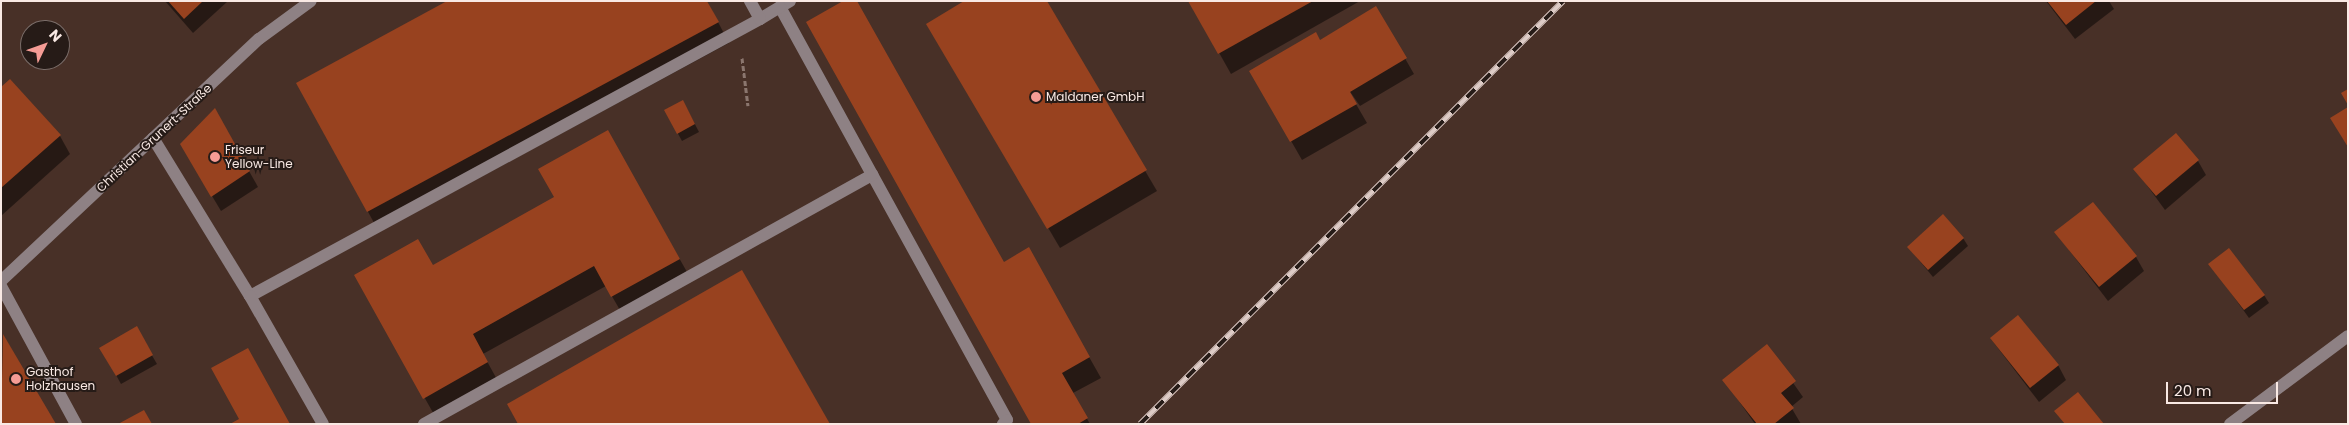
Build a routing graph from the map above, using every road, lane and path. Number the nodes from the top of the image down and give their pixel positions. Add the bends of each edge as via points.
1 (311, 1) edge
2 (750, 1) edge
3 (785, 4) edge
4 (760, 19) junction
5 (739, 30) junction
6 (748, 106) dead end
7 (153, 138) junction
8 (872, 175) junction
9 (1, 281) edge
10 (1, 286) edge
11 (250, 296) junction
12 (2348, 336) edge
13 (76, 424) edge
14 (323, 424) edge
15 (424, 424) edge
16 (1004, 424) edge
17 (2230, 424) edge

1 - 7 street, Christian-Grunert-Straße via 259,39
2 - 4 street
3 - 4 street
3 - 8 street
4 - 5 street
5 - 6 path
5 - 11 street
7 - 9 street, Christian-Grunert-Straße
7 - 11 street
8 - 15 street
8 - 16 street via 1007,420
10 - 13 street
11 - 14 street
12 - 17 street

